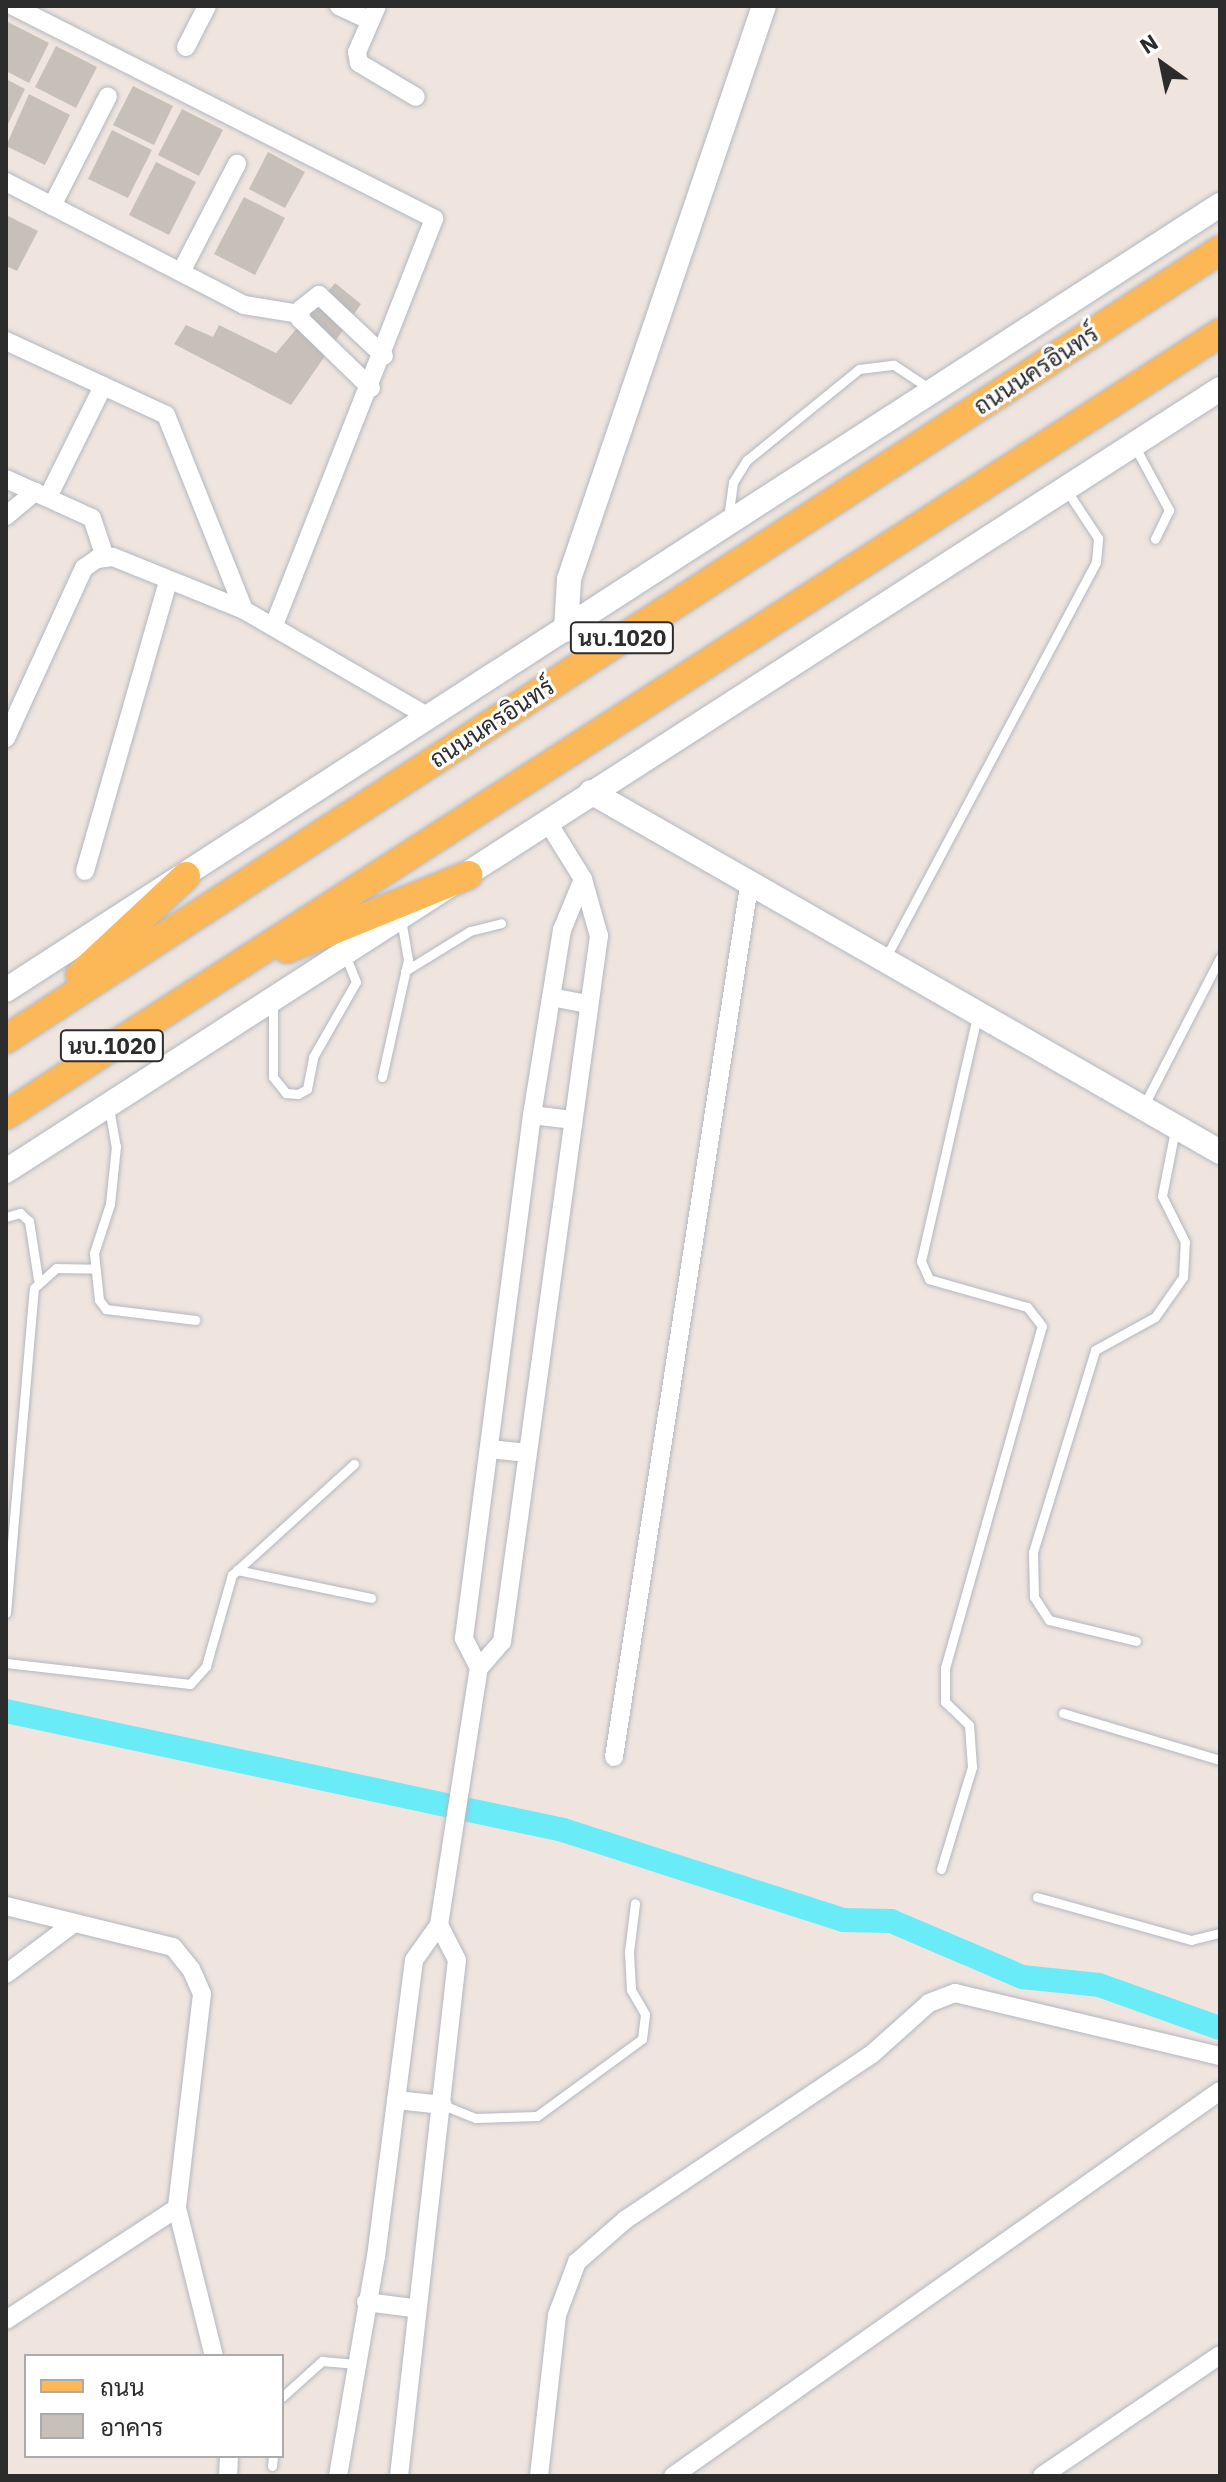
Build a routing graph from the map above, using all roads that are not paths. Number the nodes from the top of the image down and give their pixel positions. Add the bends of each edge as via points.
1 (13, 6) edge
2 (207, 6) edge
3 (339, 6) edge
4 (764, 6) edge
5 (374, 14) edge
6 (186, 47) dead end
7 (108, 96) dead end
8 (416, 97) dead end
9 (237, 164) dead end
10 (6, 182) edge
11 (1220, 205) edge
12 (52, 206) junction
13 (1220, 250) edge
14 (181, 272) junction
15 (300, 314) junction
16 (1220, 333) edge
17 (6, 341) edge
18 (384, 356) junction
19 (103, 386) junction
20 (371, 388) junction
21 (931, 389) junction
22 (1218, 393) edge
23 (1133, 444) junction
24 (6, 479) edge
25 (1065, 488) junction
26 (41, 495) junction
27 (6, 516) edge
28 (727, 525) junction
29 (1155, 539) dead end
30 (105, 557) junction
31 (168, 582) junction
32 (244, 610) junction
33 (274, 625) junction
34 (566, 630) junction
35 (430, 718) junction
36 (6, 738) edge
37 (591, 792) junction
38 (547, 821) junction
39 (85, 871) dead end
40 (468, 875) junction
41 (186, 876) junction
42 (583, 879) junction
43 (749, 886) junction
44 (401, 919) junction
45 (501, 923) dead end
46 (345, 955) junction
47 (886, 957) junction
48 (1220, 958) edge
49 (405, 971) junction
50 (219, 977) junction
51 (6, 990) edge
52 (551, 997) junction
53 (273, 1000) junction
54 (588, 1004) junction
55 (978, 1013) junction
56 (15, 1033) edge
57 (382, 1077) dead end
58 (108, 1105) junction
59 (1142, 1110) junction
60 (6, 1115) edge
61 (532, 1115) junction
62 (570, 1120) junction
63 (1175, 1130) junction
64 (1220, 1152) edge
65 (6, 1171) edge
66 (6, 1217) edge
67 (95, 1269) junction
68 (38, 1279) junction
69 (195, 1320) dead end
70 (489, 1449) junction
71 (526, 1453) junction
72 (354, 1464) dead end
73 (237, 1570) junction
74 (371, 1598) dead end
75 (6, 1613) edge
76 (1136, 1641) dead end
77 (6, 1663) edge
78 (479, 1668) junction
79 (1063, 1713) dead end
80 (614, 1757) dead end
81 (1220, 1760) edge
82 (941, 1869) dead end
83 (1037, 1897) dead end
84 (635, 1903) dead end
85 (6, 1906) edge
86 (74, 1923) junction
87 (439, 1925) junction
88 (1220, 1933) edge
89 (6, 1974) edge
90 (1220, 2056) edge
91 (1220, 2091) edge
92 (396, 2100) junction
93 (443, 2105) junction
94 (177, 2208) junction
95 (366, 2302) junction
96 (413, 2308) junction
97 (6, 2320) edge
98 (214, 2354) edge
99 (1220, 2355) edge
100 (356, 2364) junction
101 (284, 2395) edge
102 (338, 2476) edge
103 (399, 2476) edge
104 (539, 2476) edge
105 (673, 2476) edge
106 (1042, 2476) edge

1 - 18 street via 428,211 436,227
2 - 6 street
3 - 5 street
4 - 34 main road via 569,579
5 - 8 street via 357,52 359,63
7 - 12 street
9 - 14 street
10 - 12 street
11 - 21 main road, ถนนนครอินทร์ / นบ.1020
12 - 14 street
13 - 56 main road, ถนนนครอินทร์ / นบ.1020
14 - 15 street via 265,314
15 - 18 street via 319,295
15 - 20 street
16 - 50 main road, นบ.1020
17 - 19 street
18 - 20 street
19 - 26 street
19 - 32 street via 174,425
20 - 33 street
21 - 28 main road, ถนนนครอินทร์ / นบ.1020
21 - 28 lane via 894,365 859,369 747,460 733,482
22 - 23 main road, นบ.1020
23 - 25 main road, นบ.1020
23 - 29 lane via 1169,510
24 - 26 street
25 - 37 main road, นบ.1020
25 - 47 lane via 1098,538 1096,562
26 - 27 street
26 - 30 street via 96,521
28 - 34 main road, ถนนนครอินทร์ / นบ.1020
30 - 31 street
30 - 36 street via 84,568
31 - 32 street
31 - 39 street
32 - 33 street
33 - 35 street
34 - 35 main road, ถนนนครอินทร์ / นบ.1020
35 - 41 main road, ถนนนครอินทร์ / นบ.1020
37 - 38 main road, นบ.1020
37 - 43 main road
38 - 40 main road, นบ.1020
38 - 42 street
40 - 44 main road, นบ.1020
40 - 50 main road
41 - 51 main road, ถนนนครอินทร์ / นบ.1020
41 - 56 main road
42 - 52 street via 562,930
42 - 54 street via 599,936
43 - 47 main road
43 - 80 street
44 - 46 main road, นบ.1020
44 - 49 lane
45 - 49 lane via 430,952
46 - 53 main road, นบ.1020
46 - 53 lane via 356,982 313,1057 307,1089 298,1094 273,1077
47 - 55 main road
48 - 59 lane
49 - 57 lane
50 - 60 main road, นบ.1020
52 - 54 street
52 - 61 street
53 - 58 main road, นบ.1020
54 - 62 street
55 - 59 main road
55 - 82 lane via 921,1261 929,1279 1027,1307 1042,1326 945,1668 945,1702 969,1725 972,1767
58 - 65 main road, นบ.1020
58 - 67 lane via 116,1146
59 - 63 main road
61 - 62 street
61 - 70 street
62 - 71 street
63 - 64 main road
63 - 76 lane via 1162,1196 1185,1242 1183,1277 1155,1317 1095,1350 1033,1552 1034,1597 1049,1620
66 - 68 lane via 20,1213 29,1221
67 - 68 lane via 56,1268
67 - 69 lane via 106,1309
68 - 75 lane
70 - 71 street
70 - 78 street via 464,1638
71 - 78 street via 502,1642
72 - 73 lane
73 - 74 lane
73 - 77 lane via 212,1627 206,1666 190,1684
78 - 87 street
79 - 81 lane
83 - 88 lane via 1191,1940
84 - 93 lane via 629,1952 631,1990 645,2014 642,2039 537,2116 476,2118
85 - 86 street
86 - 89 street
86 - 94 street via 173,1947 202,1994
87 - 92 street via 414,1960
87 - 93 street via 457,1960
90 - 104 street via 955,1993 929,2003 872,2054 625,2220 577,2262 557,2315
91 - 105 street
92 - 93 street
92 - 95 street
93 - 96 street
94 - 97 street
94 - 98 street
95 - 96 street
95 - 100 street
96 - 103 street
99 - 106 street
100 - 101 lane via 322,2361
100 - 102 street

